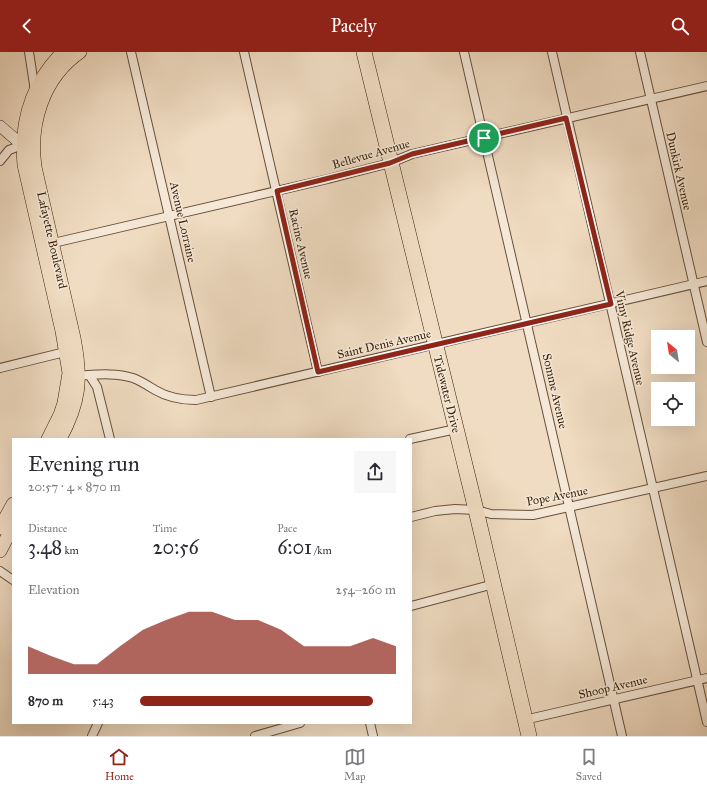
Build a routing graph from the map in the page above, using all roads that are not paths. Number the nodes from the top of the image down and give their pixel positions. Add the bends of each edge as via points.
1 (29, 52) edge
2 (63, 52) edge
3 (80, 52) edge
4 (131, 52) edge
5 (244, 52) edge
6 (364, 52) edge
7 (464, 52) edge
8 (552, 52) edge
9 (640, 52) edge
10 (707, 86) edge
11 (39, 94) junction
12 (651, 99) junction
13 (566, 118) junction
14 (0, 126) edge
15 (484, 138) junction
16 (22, 145) junction
17 (33, 154) junction
18 (0, 161) edge
19 (390, 163) junction
20 (277, 191) junction
21 (169, 216) junction
22 (47, 245) junction
23 (707, 281) edge
24 (693, 284) junction
25 (611, 304) junction
26 (527, 323) junction
27 (707, 342) edge
28 (435, 344) junction
29 (71, 351) junction
30 (0, 368) edge
31 (318, 372) junction
32 (79, 376) junction
33 (211, 397) junction
34 (456, 429) junction
35 (48, 438) edge
36 (61, 438) edge
37 (110, 438) edge
38 (412, 439) edge
39 (707, 476) edge
40 (652, 488) junction
41 (12, 506) edge
42 (569, 507) junction
43 (476, 510) junction
44 (412, 517) edge
45 (0, 528) edge
46 (12, 528) edge
47 (0, 550) edge
48 (0, 571) edge
49 (12, 579) edge
50 (494, 584) junction
51 (412, 606) edge
52 (707, 678) edge
53 (697, 680) junction
54 (614, 700) junction
55 (524, 720) junction
56 (707, 722) edge
57 (98, 724) edge
58 (297, 724) edge
59 (370, 724) edge
60 (92, 736) edge
61 (255, 736) edge
62 (373, 736) edge
63 (529, 736) edge
64 (622, 736) edge

1 - 11 street
2 - 11 main road, Lafayette Boulevard via 50,66
3 - 11 main road, Lafayette Boulevard via 66,63
4 - 21 street, Avenue Lorraine
5 - 20 street, Racine Avenue
6 - 19 highway, Tidewater Drive
7 - 15 street, Somme Avenue
8 - 13 street, Vimy Ridge Avenue
9 - 12 street, Dunkirk Avenue
10 - 12 street, Bellevue Avenue
11 - 16 main road, Lafayette Boulevard via 26,114
11 - 17 main road, Lafayette Boulevard
12 - 13 street, Bellevue Avenue
12 - 24 street, Dunkirk Avenue
13 - 15 street, Bellevue Avenue
13 - 25 street, Vimy Ridge Avenue
14 - 16 street
15 - 19 street, Bellevue Avenue via 412,154
15 - 26 street, Somme Avenue
16 - 17 street
16 - 18 street via 9,150
16 - 22 main road, Lafayette Boulevard via 24,165
17 - 22 main road, Lafayette Boulevard
19 - 20 street, Bellevue Avenue
19 - 28 highway, Tidewater Drive
20 - 21 street, Bellevue Avenue
20 - 31 street, Racine Avenue
21 - 22 street, Bellevue Avenue
21 - 33 street, Avenue Lorraine
22 - 29 main road, Lafayette Boulevard
23 - 24 street, Saint Denis Avenue
24 - 25 street, Saint Denis Avenue
24 - 27 street, Dunkirk Avenue
25 - 26 street, Saint Denis Avenue
25 - 40 street, Vimy Ridge Avenue
26 - 28 street, Saint Denis Avenue
26 - 42 street, Somme Avenue
28 - 31 street, Saint Denis Avenue
28 - 34 highway, Tidewater Drive
29 - 30 street
29 - 32 main road, Lafayette Boulevard
31 - 33 street, Saint Denis Avenue
32 - 33 street, Saint Denis Avenue via 121,375 177,399 196,400
32 - 35 main road, Lafayette Boulevard
32 - 36 main road, Lafayette Boulevard via 70,420
32 - 37 street via 97,387
34 - 38 street
34 - 43 highway, Tidewater Drive
39 - 40 street, Pope Avenue
40 - 42 street, Pope Avenue
40 - 53 street, Vimy Ridge Avenue
41 - 45 main road
42 - 43 street, Pope Avenue via 533,515 491,514
42 - 54 street, Somme Avenue
43 - 44 street, Pope Avenue via 435,511
43 - 50 highway, Tidewater Drive
46 - 47 main road
48 - 49 street
50 - 51 street
50 - 55 highway, Tidewater Drive
52 - 53 street, Shoop Avenue
53 - 54 street, Shoop Avenue
53 - 56 street, Vimy Ridge Avenue
54 - 55 street, Shoop Avenue
54 - 64 street, Somme Avenue
55 - 63 highway, Tidewater Drive
57 - 60 street
58 - 61 street
59 - 62 street

